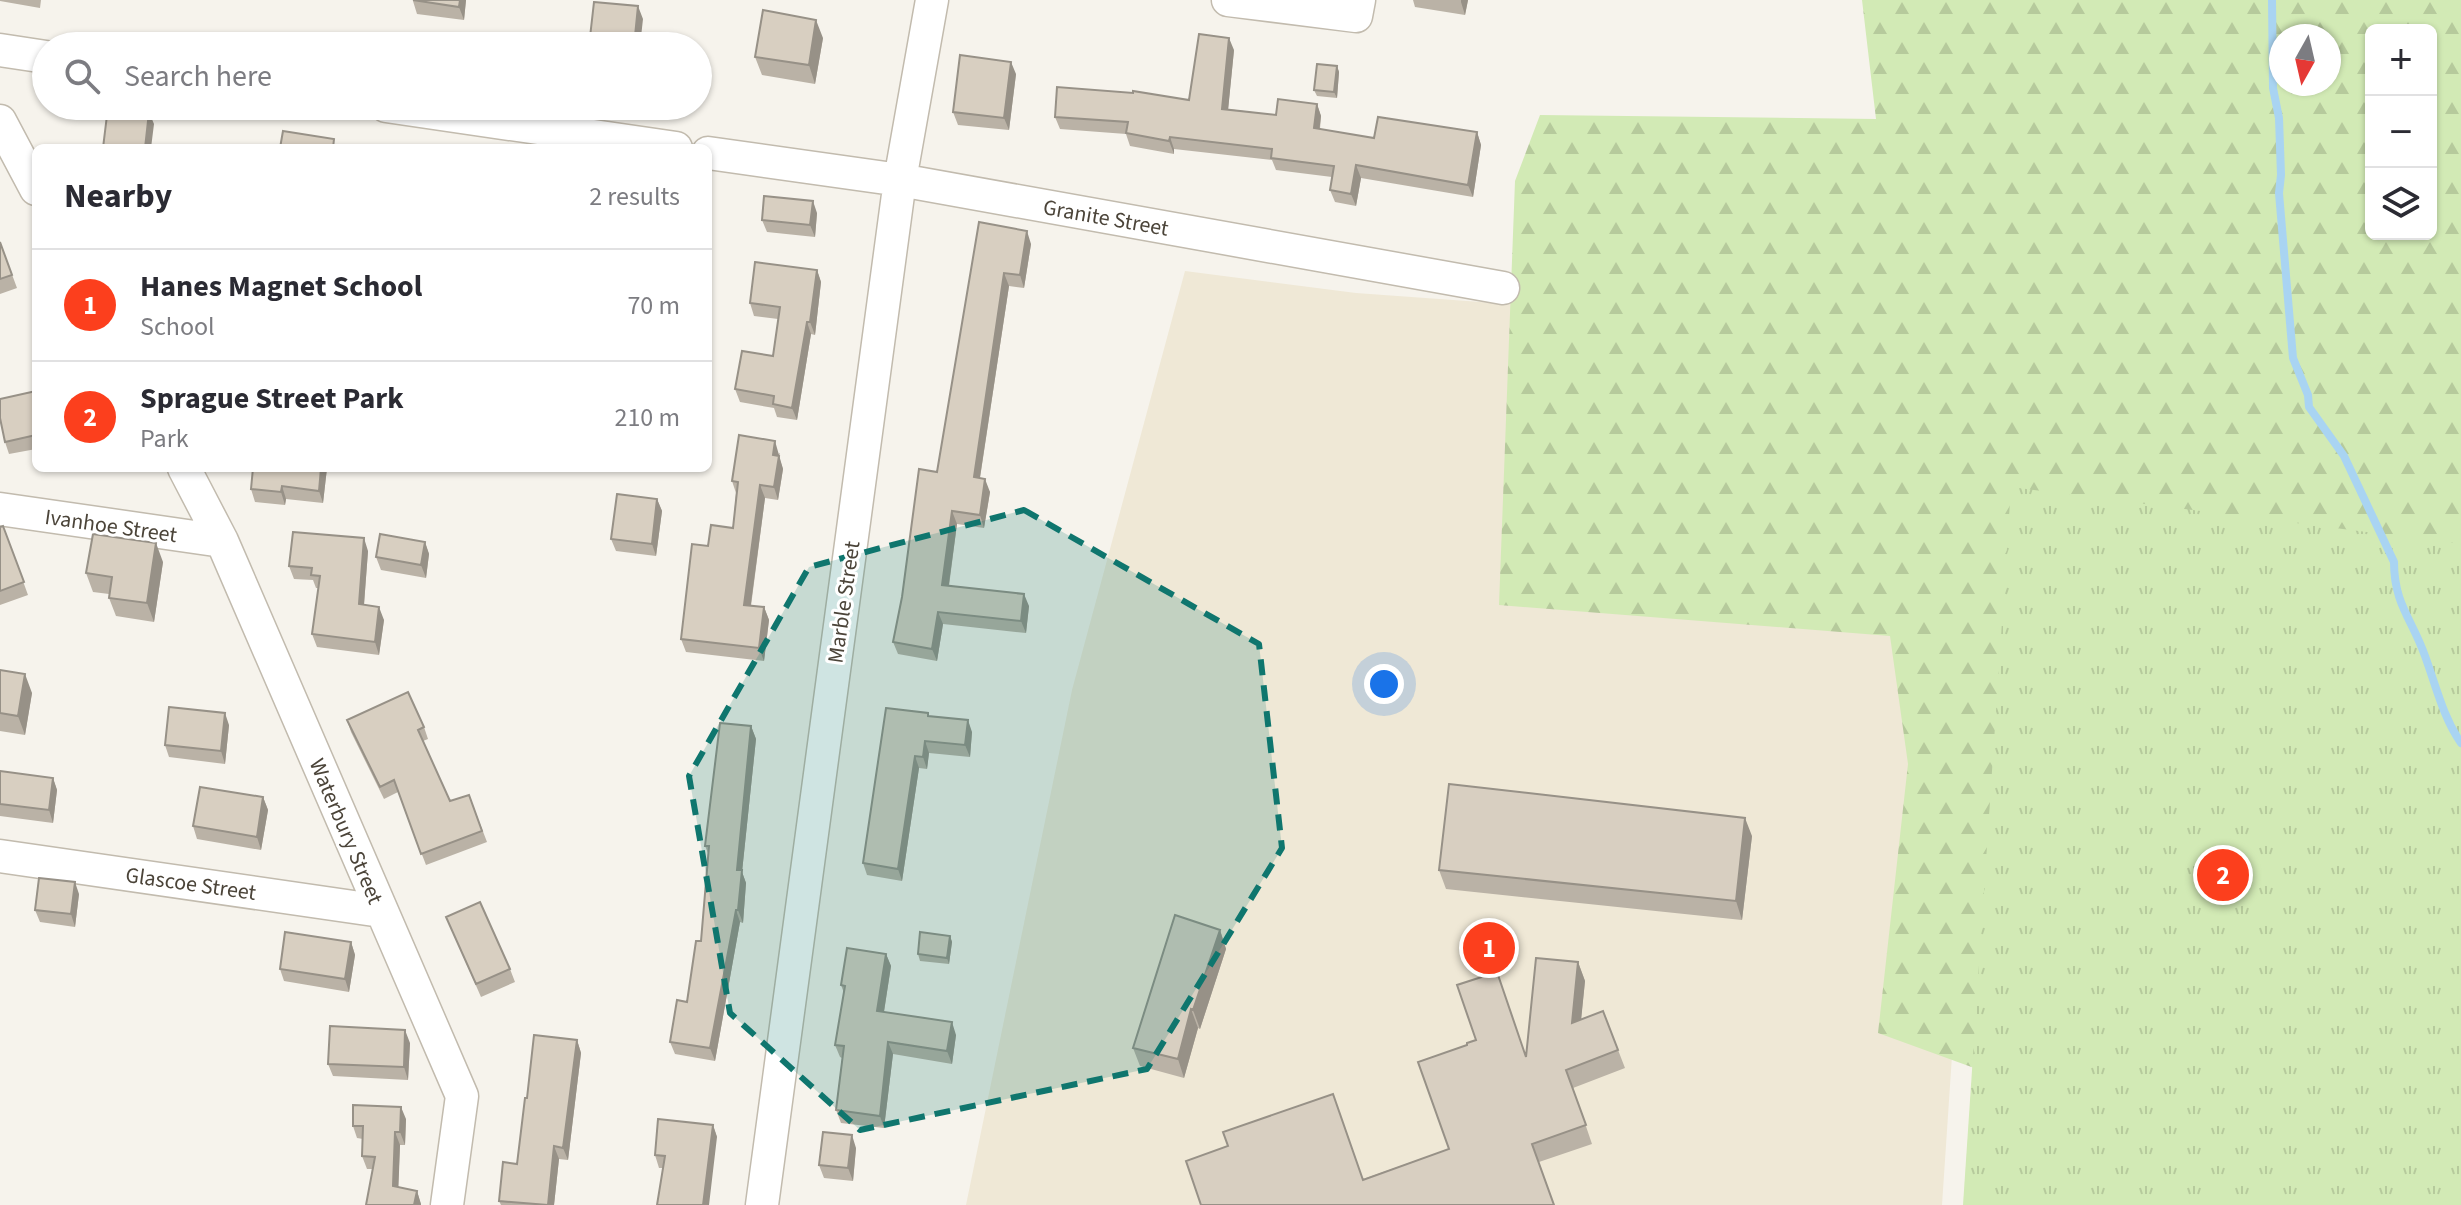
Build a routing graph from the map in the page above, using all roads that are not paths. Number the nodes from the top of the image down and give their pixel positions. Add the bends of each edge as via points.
1 (932, 0) edge
2 (1228, 0) edge
3 (1358, 8) edge
4 (0, 50) edge
5 (32, 55) edge
6 (483, 120) edge
7 (0, 121) edge
8 (648, 144) edge
9 (712, 154) edge
10 (900, 180) junction
11 (32, 181) edge
12 (1503, 288) dead end
13 (186, 472) edge
14 (0, 509) edge
15 (222, 541) junction
16 (0, 856) edge
17 (381, 911) junction
18 (447, 1205) edge
19 (762, 1205) edge

1 - 10 street, Marble Street
2 - 3 street
4 - 5 street
6 - 8 street
7 - 11 street
9 - 10 street, Granite Street
10 - 12 street, Granite Street
10 - 19 street, Marble Street
13 - 15 street, Waterbury Street
14 - 15 street, Ivanhoe Street
15 - 17 street, Waterbury Street
16 - 17 street, Glascoe Street
17 - 18 street, Waterbury Street via 462,1096

